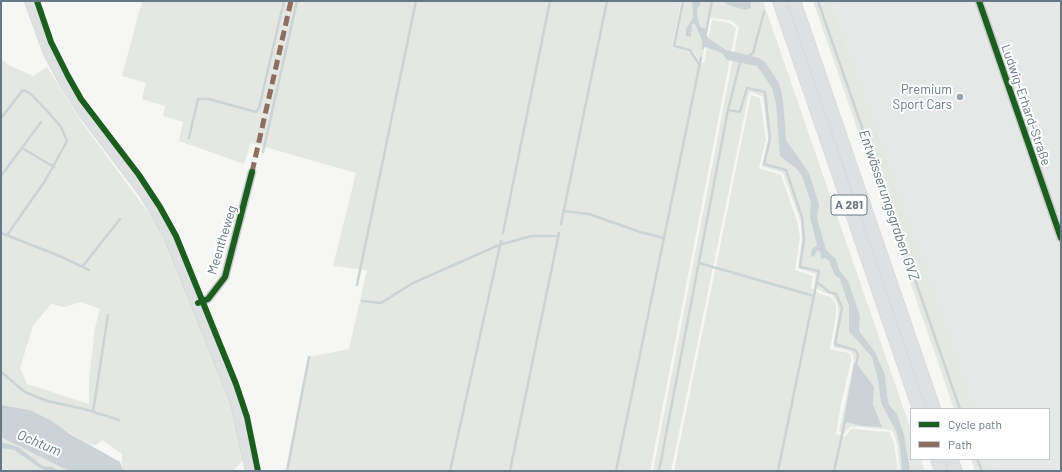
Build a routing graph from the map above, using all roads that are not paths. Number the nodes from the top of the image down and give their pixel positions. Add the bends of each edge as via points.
1 (30, 1) edge
2 (779, 1) edge
3 (794, 1) edge
4 (979, 1) edge
5 (252, 172) dead end
6 (1061, 238) edge
7 (198, 303) junction
8 (919, 408) edge
9 (934, 408) edge
10 (937, 460) edge
11 (951, 460) edge
12 (251, 471) edge
13 (941, 471) edge
14 (956, 471) edge

1 - 7 main road via 49,53 62,78 84,113 145,194 169,235
2 - 8 highway, A 281
3 - 9 highway, A 281
4 - 6 street, Ludwig-Erhard-Straße
5 - 7 street, Meentheweg via 225,277 208,299
7 - 12 main road via 236,402
10 - 13 highway
11 - 14 highway

